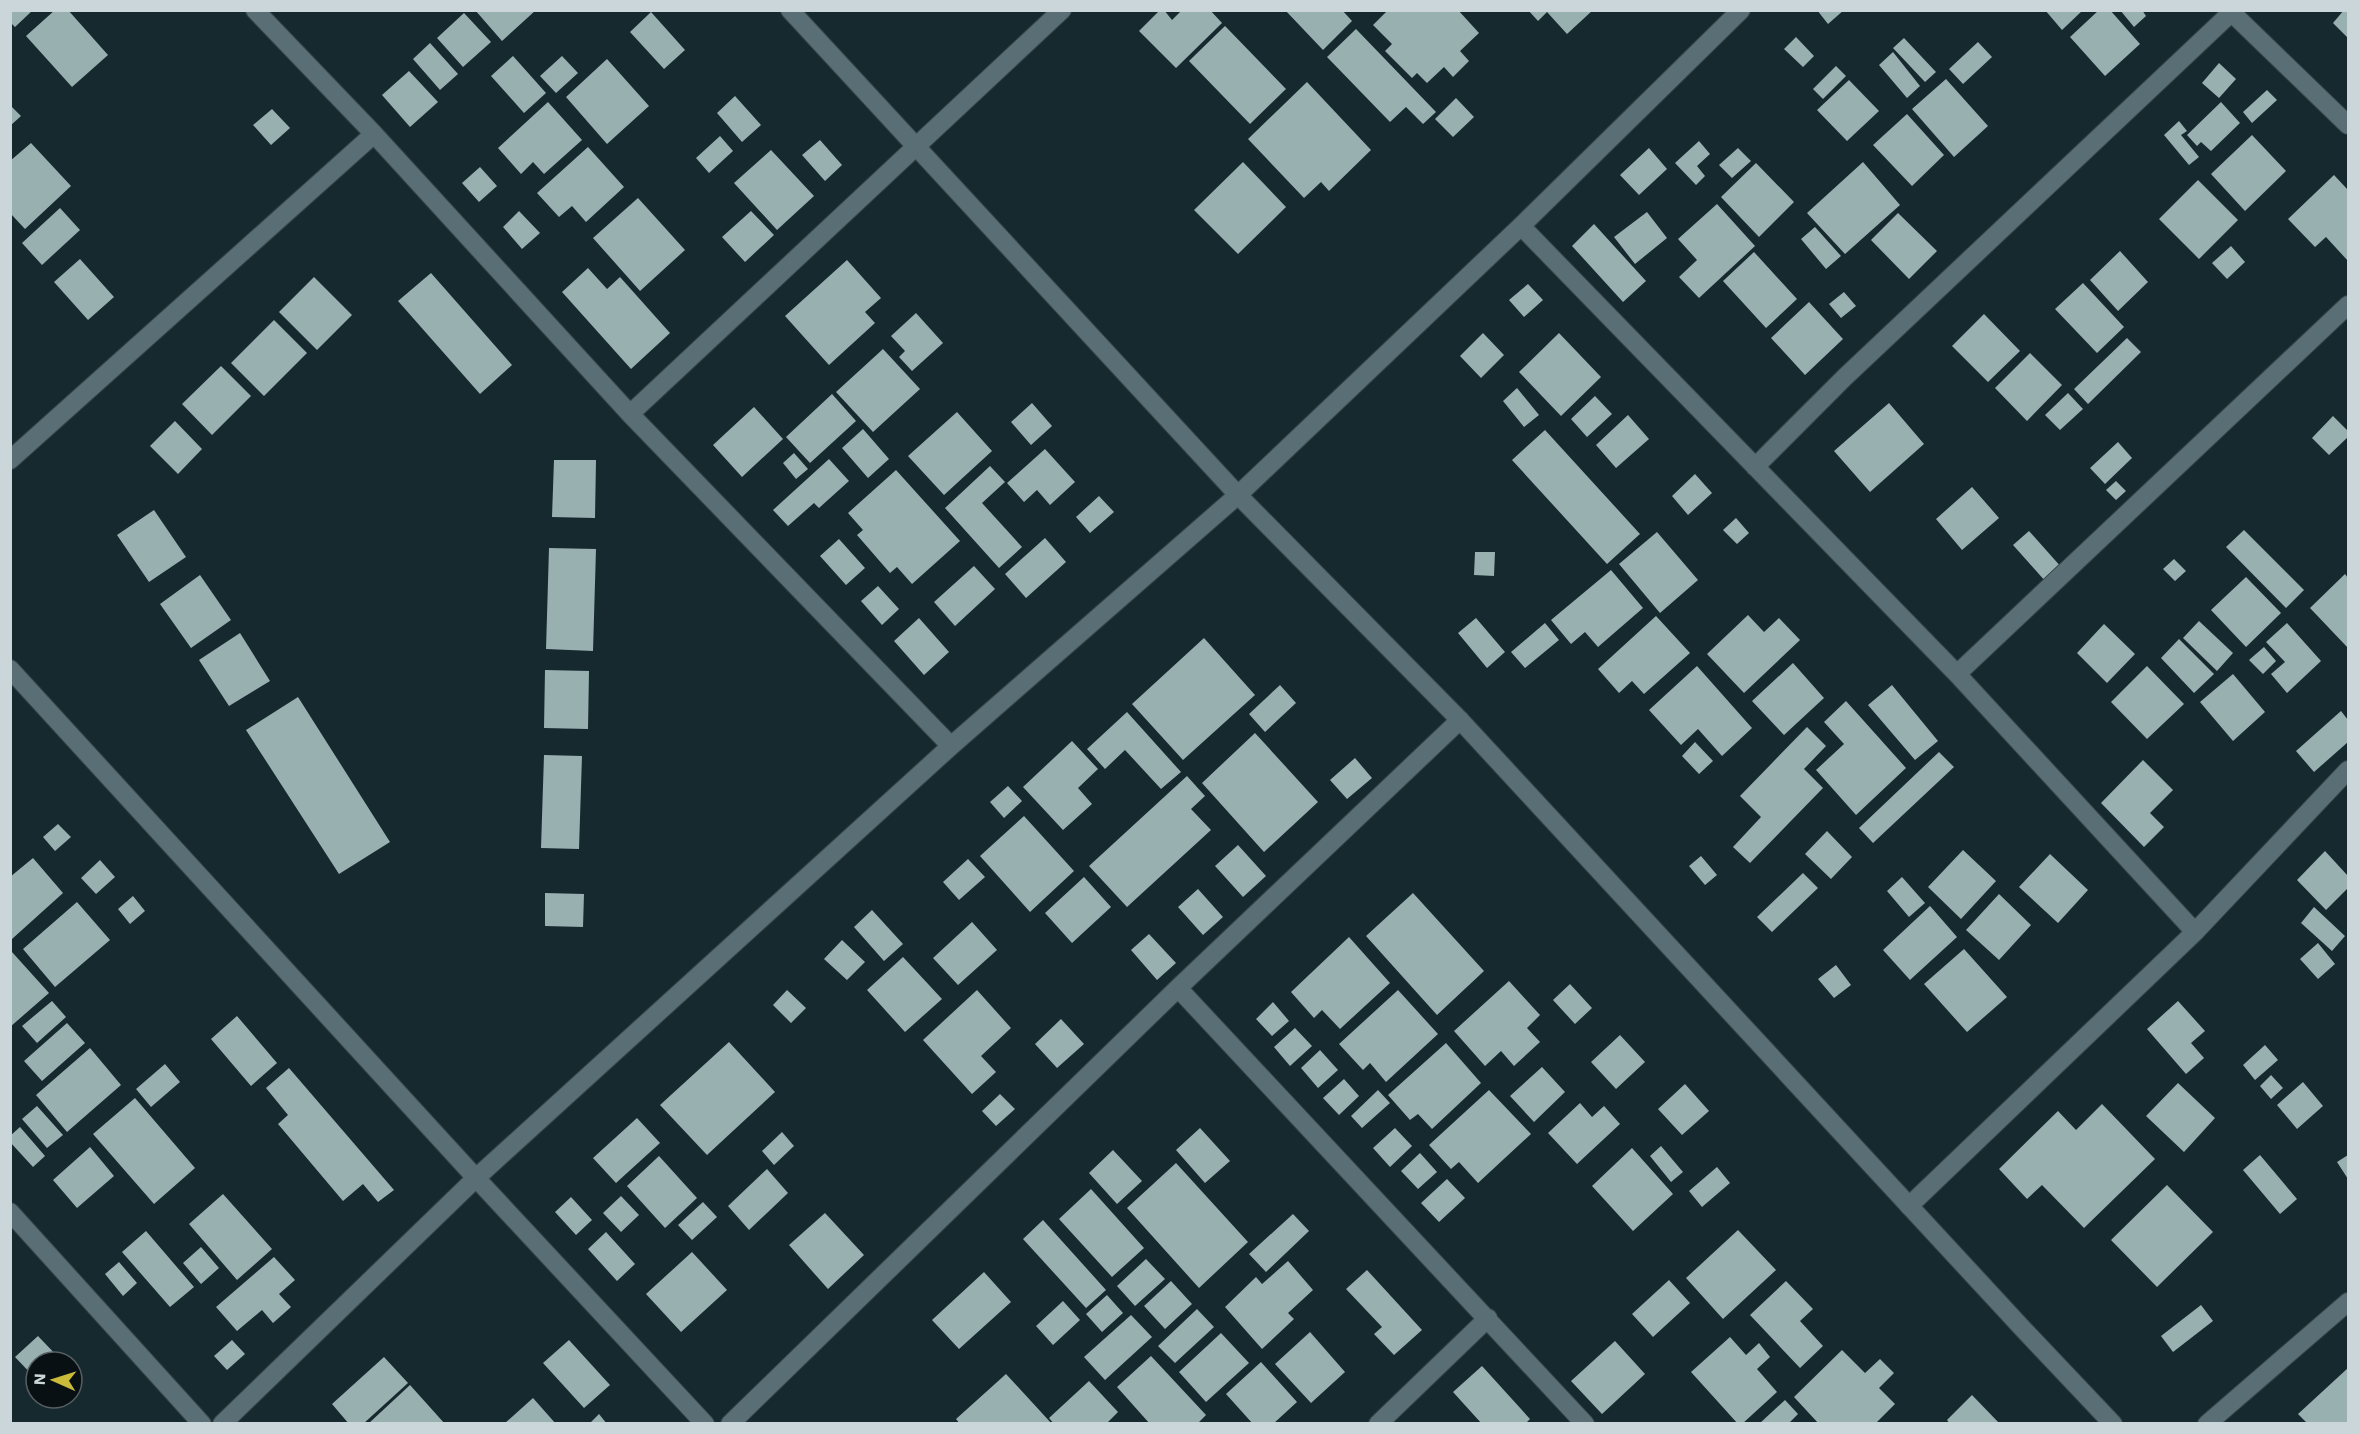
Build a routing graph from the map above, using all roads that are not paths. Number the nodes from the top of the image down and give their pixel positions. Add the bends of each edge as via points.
1 (255, 10) edge
2 (790, 10) edge
3 (1062, 10) edge
4 (1741, 10) edge
5 (2232, 11) edge
6 (2349, 125) edge
7 (374, 134) junction
8 (917, 147) junction
9 (1521, 226) junction
10 (2349, 305) edge
11 (630, 414) junction
12 (10, 460) edge
13 (1755, 467) junction
14 (1238, 495) junction
15 (10, 669) edge
16 (1957, 674) junction
17 (1460, 720) junction
18 (951, 746) junction
19 (2349, 770) edge
20 (2195, 932) junction
21 (1178, 988) junction
22 (476, 1178) junction
23 (1909, 1206) junction
24 (10, 1212) edge
25 (2349, 1302) edge
26 (1488, 1318) junction
27 (1578, 1421) edge
28 (202, 1424) edge
29 (222, 1424) edge
30 (705, 1424) edge
31 (730, 1424) edge
32 (1378, 1424) edge
33 (2113, 1424) edge
34 (2207, 1424) edge

1 - 7 street
2 - 8 street
3 - 8 street
4 - 9 street
5 - 6 street
5 - 13 street
7 - 11 street
7 - 12 street
8 - 11 street
8 - 14 street
9 - 13 street
9 - 14 street
10 - 16 street
11 - 18 street
13 - 16 street
14 - 17 street
14 - 18 street
15 - 22 street
16 - 20 street
17 - 21 street
17 - 23 street
18 - 22 street
19 - 20 street
20 - 23 street
21 - 26 street
21 - 31 street
22 - 29 street
22 - 30 street
23 - 33 street
24 - 28 street
25 - 34 street
26 - 27 street
26 - 32 street

